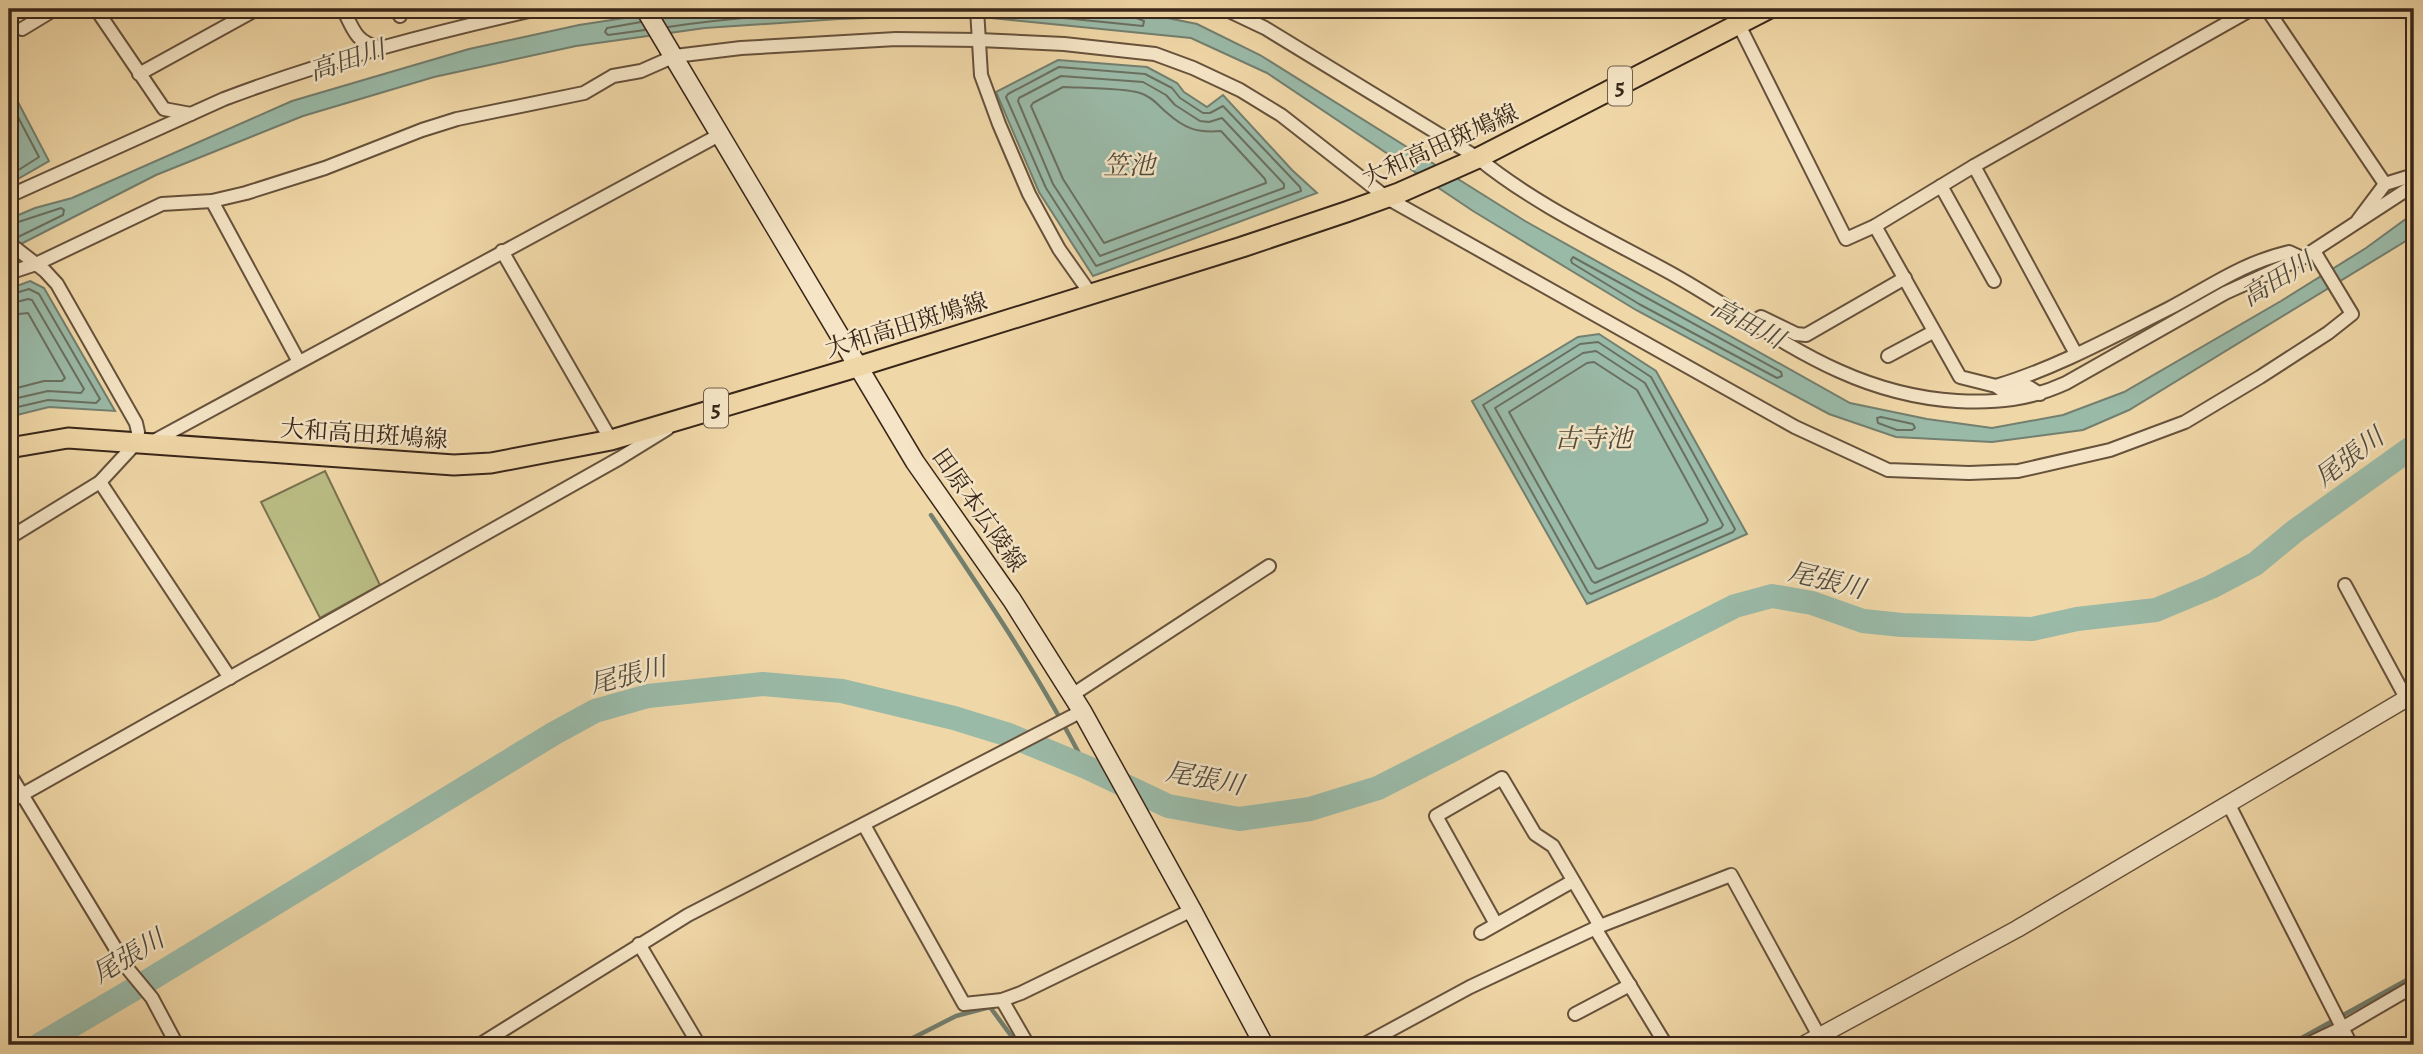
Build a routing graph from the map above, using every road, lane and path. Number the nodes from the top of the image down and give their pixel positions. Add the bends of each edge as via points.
1 (55, 9) edge
2 (96, 9) edge
3 (257, 9) edge
4 (343, 9) edge
5 (538, 9) edge
6 (645, 9) edge
7 (977, 9) edge
8 (1225, 9) edge
9 (1768, 9) edge
10 (2252, 9) edge
11 (2267, 9) edge
12 (1735, 16) edge
13 (22, 29) dead end
14 (978, 37) junction
15 (378, 47) junction
16 (673, 53) junction
17 (139, 74) junction
18 (191, 114) junction
19 (721, 134) junction
20 (1474, 159) junction
21 (1974, 166) junction
22 (2414, 175) edge
23 (2385, 184) junction
24 (2414, 185) edge
25 (1941, 186) junction
26 (1393, 195) junction
27 (9, 196) edge
28 (212, 201) junction
29 (1875, 226) junction
30 (2351, 228) junction
31 (9, 243) edge
32 (502, 251) junction
33 (2311, 256) junction
34 (31, 261) junction
35 (9, 273) edge
36 (1905, 278) junction
37 (1994, 281) dead end
38 (1090, 293) junction
39 (1752, 323) junction
40 (1933, 332) junction
41 (2076, 354) junction
42 (1888, 356) dead end
43 (299, 362) junction
44 (857, 367) junction
45 (1996, 386) junction
46 (2040, 394) junction
47 (685, 417) junction
48 (611, 440) junction
49 (144, 442) junction
50 (9, 448) edge
51 (100, 481) junction
52 (9, 538) edge
53 (1269, 566) dead end
54 (2344, 585) dead end
55 (230, 678) junction
56 (1072, 695) junction
57 (2410, 696) edge
58 (1069, 718) junction
59 (9, 774) edge
60 (22, 795) junction
61 (9, 802) edge
62 (2229, 805) junction
63 (864, 825) junction
64 (1573, 881) junction
65 (1192, 909) junction
66 (1496, 924) junction
67 (1597, 927) junction
68 (1481, 933) dead end
69 (639, 944) junction
70 (1630, 985) junction
71 (2414, 986) edge
72 (1002, 1000) junction
73 (1575, 1014) dead end
74 (2342, 1028) junction
75 (1821, 1041) edge
76 (177, 1045) edge
77 (479, 1045) edge
78 (699, 1045) edge
79 (1028, 1045) edge
80 (1264, 1045) edge
81 (1363, 1045) edge
82 (1666, 1045) edge
83 (1804, 1045) edge
84 (2305, 1045) edge
85 (2351, 1045) edge

1 - 13 street
2 - 17 street
3 - 17 street
4 - 15 street via 364,44
5 - 15 street
6 - 16 main road, 田原本広陵線
7 - 14 street
8 - 20 street via 1265,28
9 - 12 main road, 大和高田斑鳩線 / 5
10 - 21 street
11 - 23 street
12 - 20 main road, 大和高田斑鳩線 / 5
12 - 29 street via 1846,239
14 - 16 street
14 - 26 street via 1155,54 1193,68 1282,115
14 - 38 street via 981,75 999,124 1059,249
15 - 18 street via 257,86
16 - 19 main road, 田原本広陵線
16 - 28 street via 641,71 613,76 584,93 457,119 325,168
17 - 18 street via 164,109
18 - 27 street
19 - 32 street
19 - 44 main road, 田原本広陵線
20 - 26 main road, 大和高田斑鳩線 / 5
20 - 39 street
21 - 25 street
21 - 41 street
22 - 23 street
23 - 30 street
24 - 30 street
25 - 29 street
25 - 37 street
26 - 33 street via 1795,428 1888,470 2018,471 2123,446 2185,422 2352,314
26 - 38 main road, 大和高田斑鳩線 / 5
28 - 34 street via 162,204
28 - 43 street
29 - 36 street
30 - 33 street
31 - 34 street
32 - 43 street
32 - 48 street
33 - 41 street via 2289,252 2249,264
33 - 46 street via 2225,293
34 - 35 street
34 - 49 street via 57,284
36 - 39 street via 1806,335 1761,317
36 - 40 street
38 - 44 main road, 大和高田斑鳩線 / 5
39 - 46 street via 1828,367 1900,394 1977,402
40 - 42 street
40 - 45 street via 1960,377
41 - 45 street via 2031,376
43 - 49 street
44 - 47 main road, 大和高田斑鳩線 / 5
44 - 56 main road, 田原本広陵線 via 915,462
45 - 46 street via 2004,393 2029,387
47 - 48 main road, 大和高田斑鳩線 / 5
47 - 55 street
48 - 49 main road, 大和高田斑鳩線 / 5 via 491,463 454,465
49 - 50 main road, 大和高田斑鳩線 / 5 via 68,438
49 - 51 street
51 - 52 street
51 - 55 street
53 - 56 street
54 - 57 street
55 - 60 street
56 - 58 main road, 田原本広陵線
57 - 62 street
58 - 63 street
58 - 65 main road, 田原本広陵線 via 1108,758
59 - 60 street
60 - 61 street
60 - 76 street
62 - 74 street
62 - 75 street
63 - 69 street
63 - 72 street via 964,1004
64 - 66 street
64 - 66 street via 1553,846 1535,834 1502,778 1436,816
64 - 67 street
65 - 72 street
65 - 80 main road, 田原本広陵線
66 - 68 street
67 - 70 street
67 - 75 street via 1731,875
67 - 81 street via 1470,987
69 - 77 street
69 - 78 street
70 - 73 street
70 - 82 street
71 - 74 street
72 - 79 street
74 - 84 street
74 - 85 street
75 - 83 street

